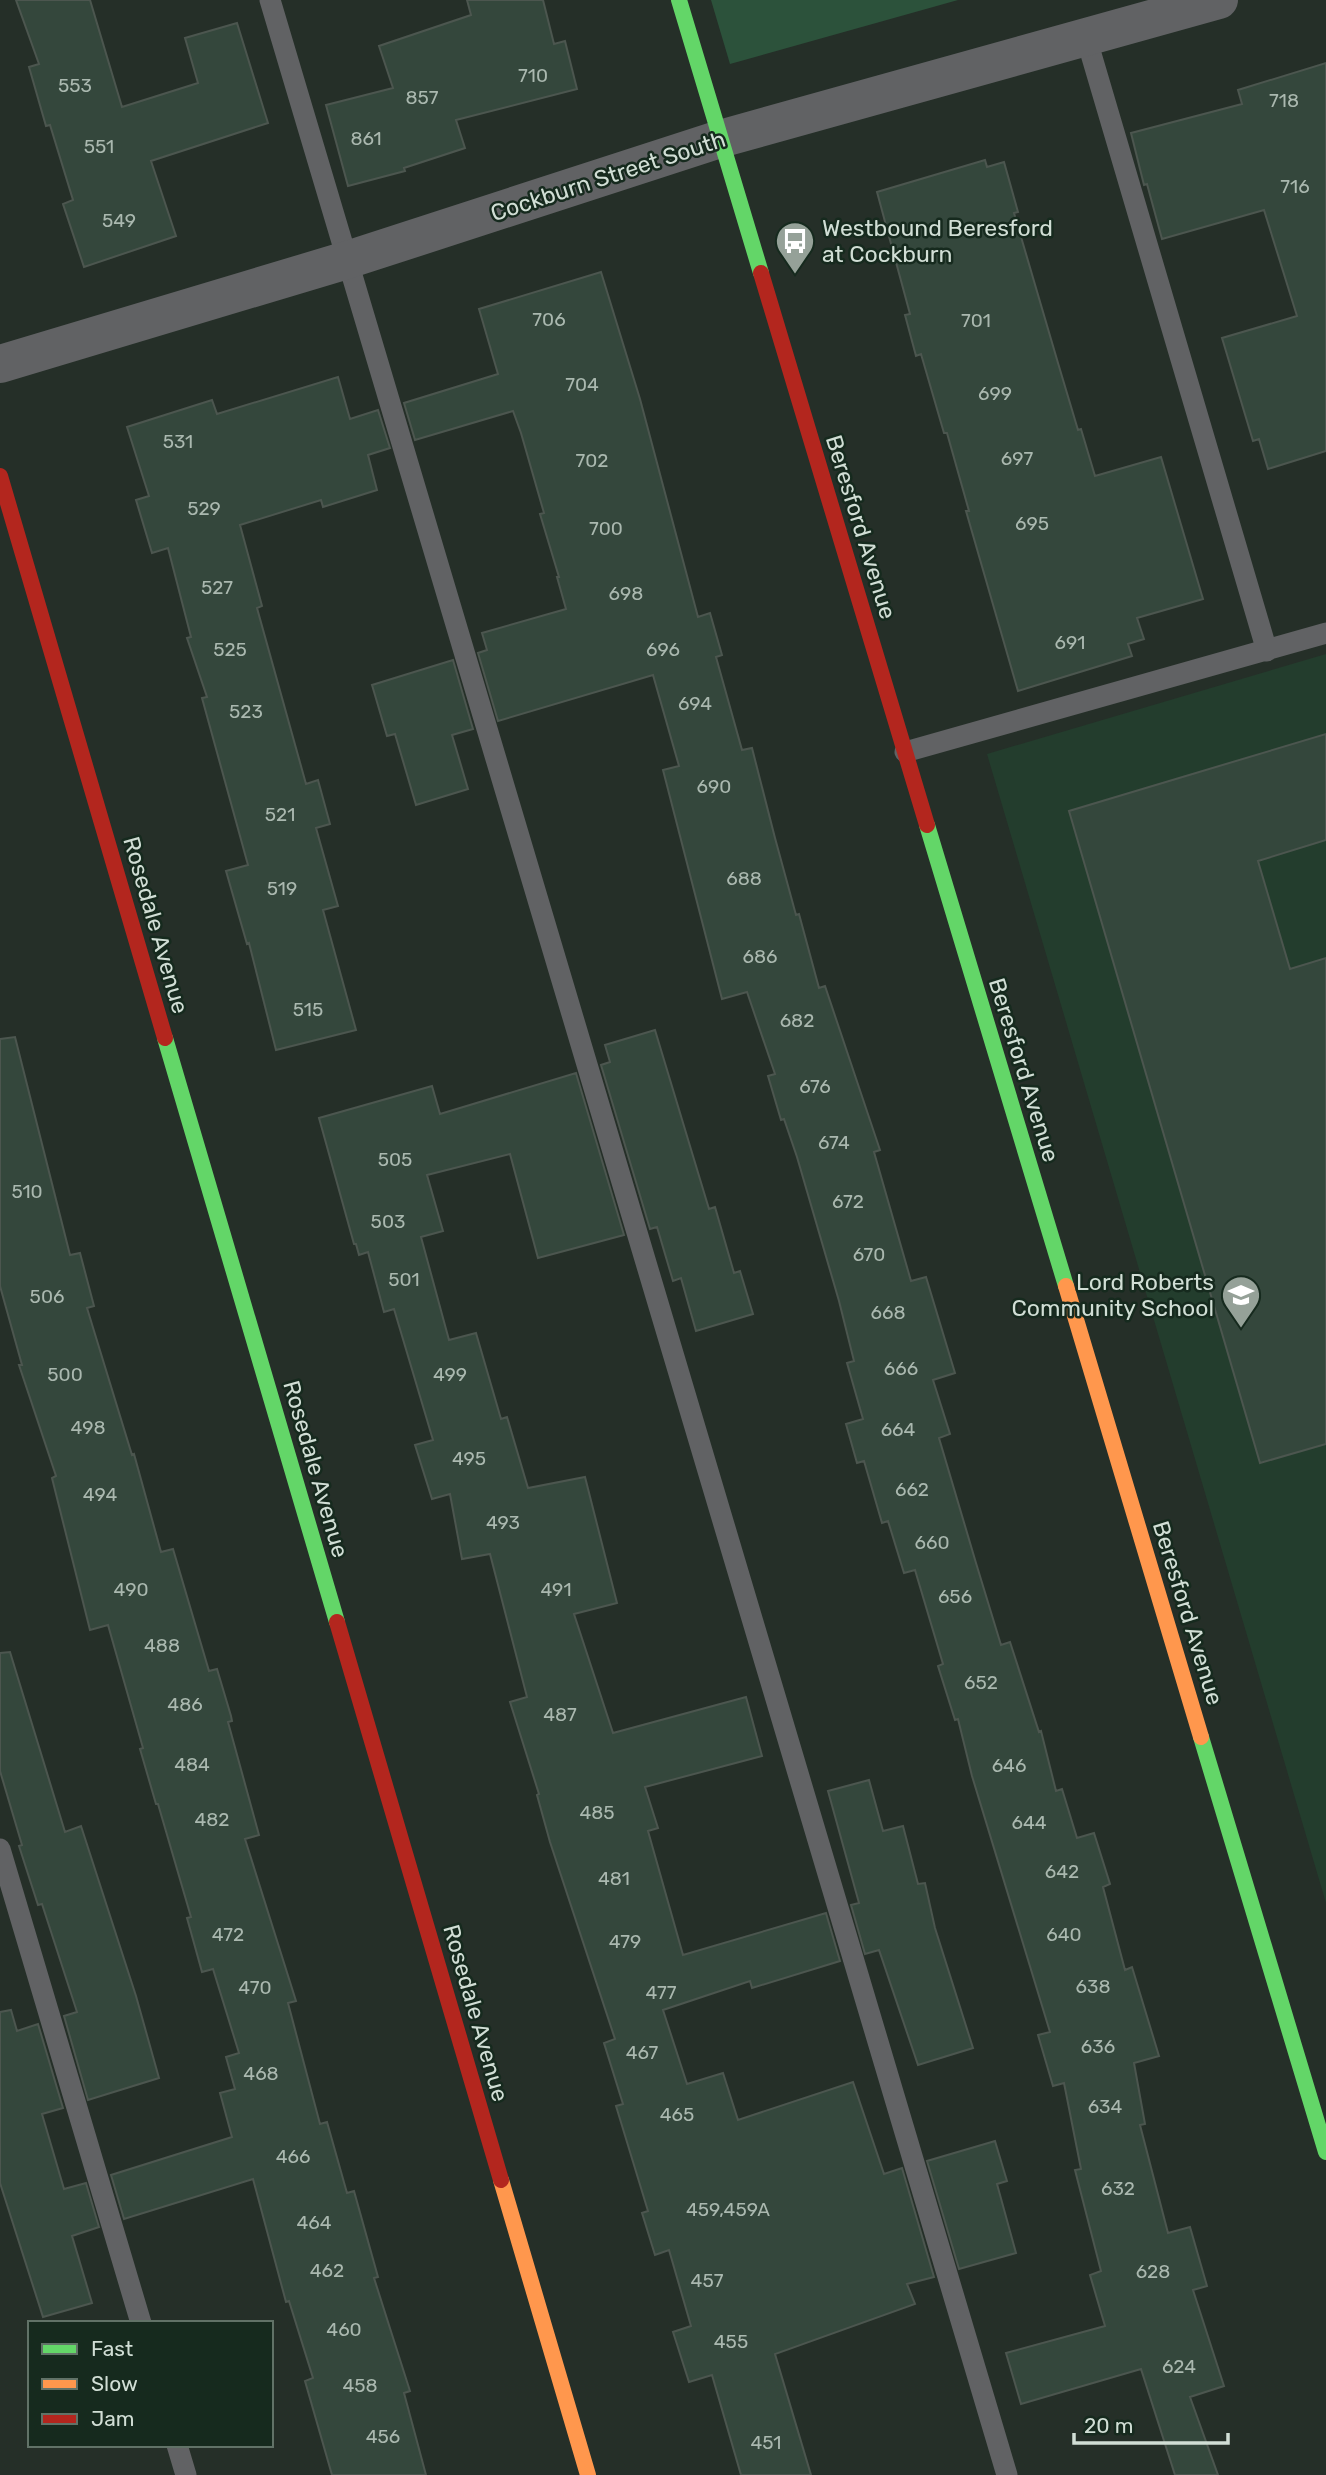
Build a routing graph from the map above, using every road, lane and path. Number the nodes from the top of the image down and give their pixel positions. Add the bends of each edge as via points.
1 (270, 0) edge
2 (680, 0) edge
3 (1219, 0) edge
4 (1086, 37) junction
5 (720, 139) junction
6 (347, 260) junction
7 (0, 364) edge
8 (0, 476) edge
9 (1326, 633) edge
10 (1267, 651) junction
11 (905, 752) junction
12 (0, 1849) edge
13 (1326, 2152) edge
14 (140, 2321) edge
15 (178, 2447) edge
16 (186, 2475) edge
17 (588, 2475) edge
18 (1007, 2475) edge

1 - 6 lane
2 - 5 street, Beresford Avenue
3 - 4 street, Cockburn Street South
4 - 5 street, Cockburn Street South
4 - 10 lane
5 - 6 street, Cockburn Street South
5 - 11 street, Beresford Avenue
6 - 7 street, Cockburn Street South
6 - 18 lane
8 - 17 street, Rosedale Avenue
9 - 10 lane
10 - 11 lane
11 - 13 street, Beresford Avenue
12 - 14 lane
15 - 16 lane

